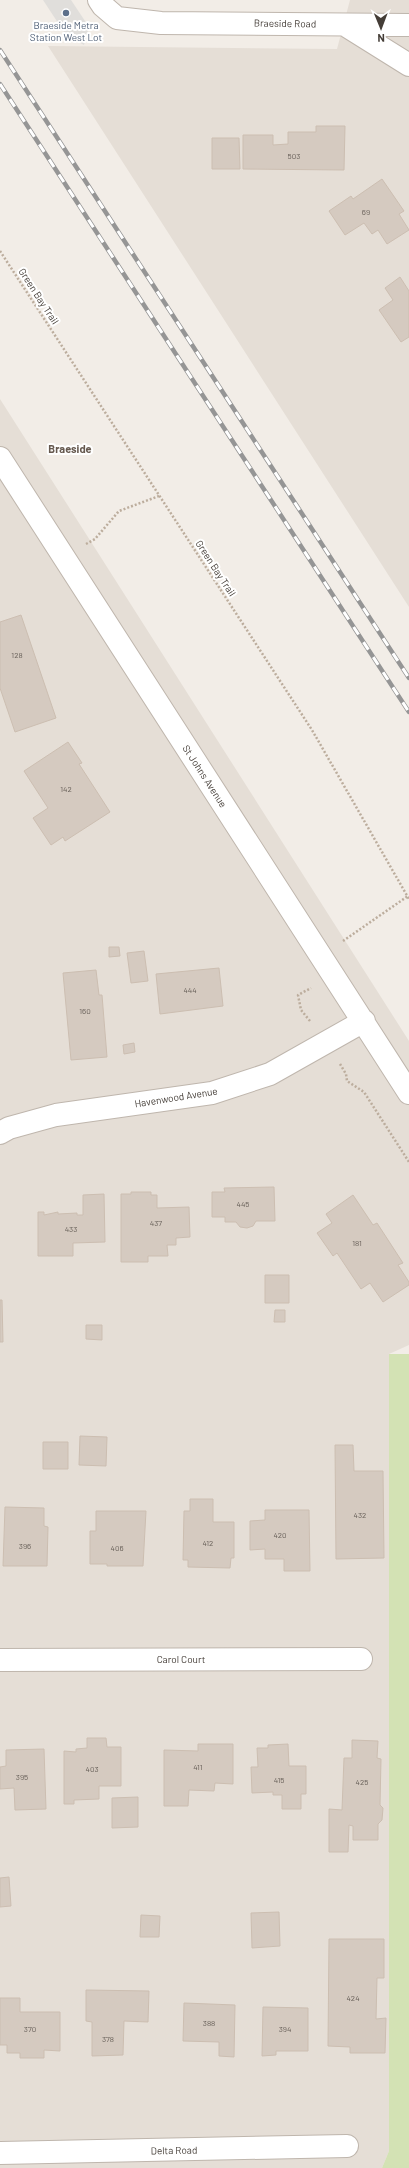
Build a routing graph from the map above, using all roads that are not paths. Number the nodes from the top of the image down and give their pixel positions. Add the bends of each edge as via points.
1 (99, 0) edge
2 (345, 25) junction
3 (409, 25) edge
4 (409, 65) edge
5 (0, 458) edge
6 (364, 1021) junction
7 (409, 1093) edge
8 (0, 1133) edge
9 (361, 1659) dead end
10 (0, 1660) edge
11 (347, 2146) dead end
12 (0, 2153) edge

1 - 2 street, Braeside Road via 116,18 161,22 308,22
2 - 3 street, Braeside Road
2 - 4 street
5 - 6 street, St Johns Avenue
6 - 7 street, St Johns Avenue
6 - 8 street, Havenwood Avenue via 270,1074 212,1092 56,1115 9,1128
9 - 10 street, Carol Court
11 - 12 street, Delta Road

